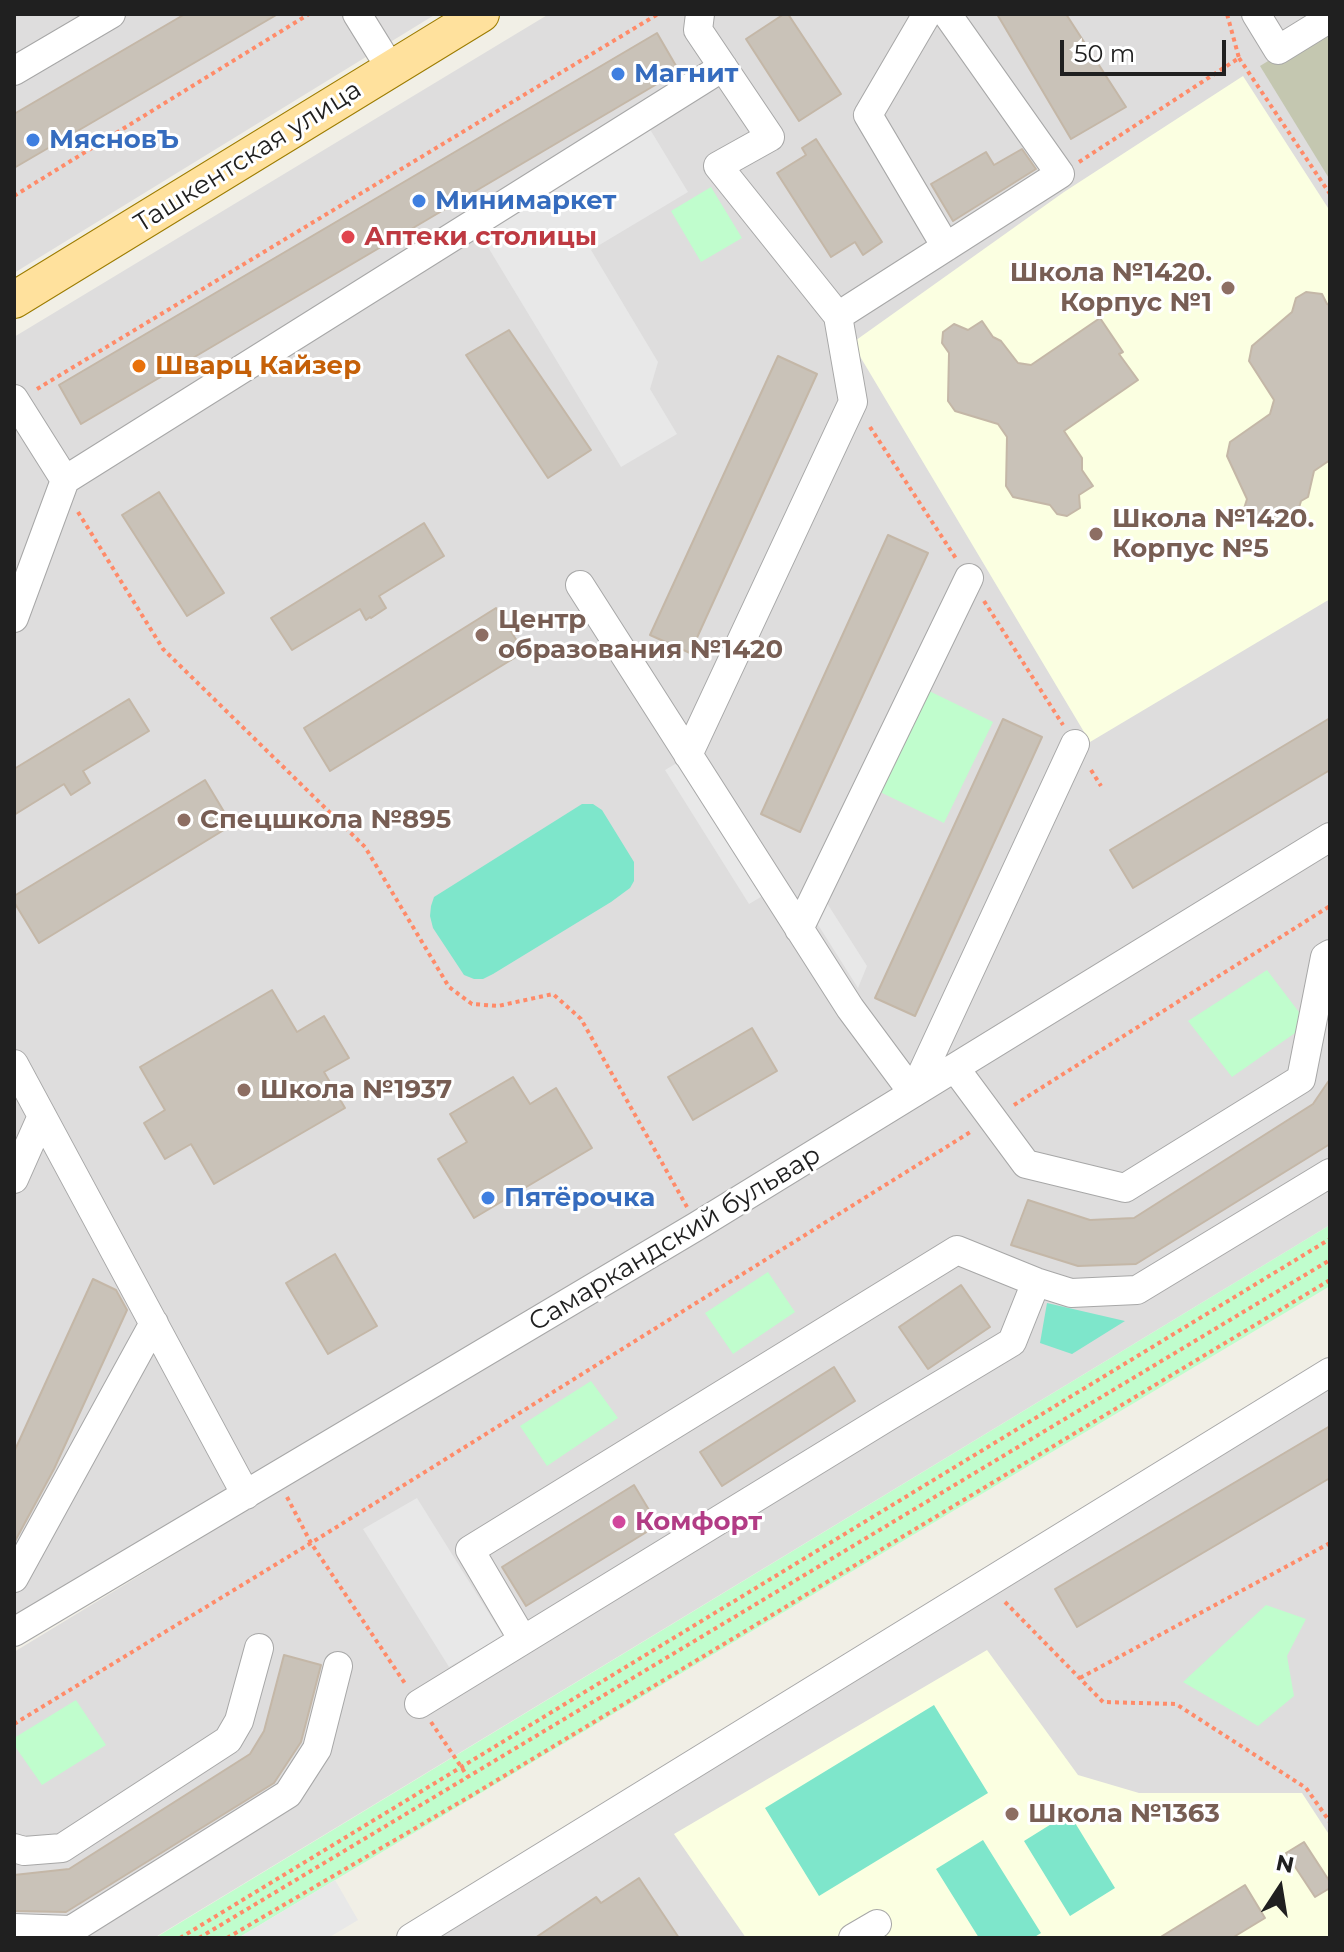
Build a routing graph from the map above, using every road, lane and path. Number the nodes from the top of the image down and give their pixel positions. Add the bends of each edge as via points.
1 (111, 14) edge
2 (309, 14) edge
3 (357, 14) edge
4 (481, 14) edge
5 (658, 14) edge
6 (700, 14) edge
7 (927, 14) edge
8 (947, 14) edge
9 (1227, 14) edge
10 (1256, 14) edge
11 (1330, 18) edge
12 (1239, 58) junction
13 (723, 67) junction
14 (391, 69) junction
15 (14, 71) edge
16 (1060, 174) junction
17 (1330, 194) edge
18 (14, 196) edge
19 (946, 247) junction
20 (14, 300) edge
21 (838, 316) junction
22 (15, 400) edge
23 (65, 480) junction
24 (969, 578) dead end
25 (580, 585) dead end
26 (14, 618) edge
27 (1075, 744) dead end
28 (688, 755) junction
29 (1329, 840) edge
30 (1330, 906) edge
31 (799, 929) junction
32 (1330, 954) edge
33 (14, 1064) edge
34 (955, 1068) junction
35 (913, 1093) junction
36 (42, 1116) junction
37 (992, 1118) junction
38 (1330, 1173) edge
39 (14, 1179) edge
40 (697, 1226) junction
41 (1330, 1239) edge
42 (1330, 1260) edge
43 (1330, 1280) edge
44 (1036, 1282) junction
45 (154, 1323) junction
46 (1330, 1372) edge
47 (276, 1477) junction
48 (246, 1495) junction
49 (311, 1543) junction
50 (1330, 1543) edge
51 (14, 1578) edge
52 (987, 1583) junction
53 (14, 1632) edge
54 (523, 1640) junction
55 (259, 1648) dead end
56 (338, 1666) dead end
57 (1080, 1678) junction
58 (419, 1704) junction
59 (14, 1724) edge
60 (461, 1767) junction
61 (468, 1777) junction
62 (1330, 1822) edge
63 (14, 1848) edge
64 (14, 1928) edge
65 (440, 1931) edge
66 (180, 1938) edge
67 (199, 1938) edge
68 (227, 1938) edge
69 (411, 1938) edge

1 - 15 street
2 - 18 path
3 - 14 street
4 - 14 main road, Ташкентская улица
5 - 22 path
6 - 13 street via 698,30
7 - 19 street via 868,115
8 - 16 street
9 - 12 path
10 - 11 street via 1278,50
12 - 16 path
12 - 17 path
13 - 21 street via 770,137 718,166
13 - 23 street
14 - 20 main road, Ташкентская улица
16 - 19 street
19 - 21 street
21 - 28 street via 853,402
22 - 23 street
23 - 26 street
23 - 40 path via 77,510 163,649 365,847 449,987 472,1004 498,1006 553,994 581,1019
24 - 31 street
25 - 28 street
27 - 35 street
28 - 31 street
29 - 34 street, Самаркандский бульвар
30 - 37 path
31 - 35 street
32 - 37 street via 1325,957 1301,1079 1125,1188 1026,1164
33 - 36 street
34 - 35 street, Самаркандский бульвар
34 - 37 street
35 - 40 street, Самаркандский бульвар
36 - 39 street
36 - 45 street
37 - 49 path
38 - 44 street via 1137,1290 1071,1293
40 - 47 street, Самаркандский бульвар
41 - 60 path
42 - 61 path
43 - 68 path
44 - 54 street via 1012,1342
44 - 54 street via 957,1250 470,1550
45 - 48 street
45 - 51 street
46 - 52 street
47 - 48 street, Самаркандский бульвар
47 - 49 path
48 - 53 street, Самаркандский бульвар
49 - 58 path
49 - 59 path
50 - 57 path
52 - 57 path
52 - 65 street
54 - 58 street
55 - 63 street via 239,1721 228,1740 62,1848
56 - 64 street via 317,1749 288,1794 71,1930
57 - 62 path via 1103,1702 1176,1704 1306,1788
58 - 60 path
60 - 61 path
60 - 66 path
61 - 67 path
65 - 69 street

